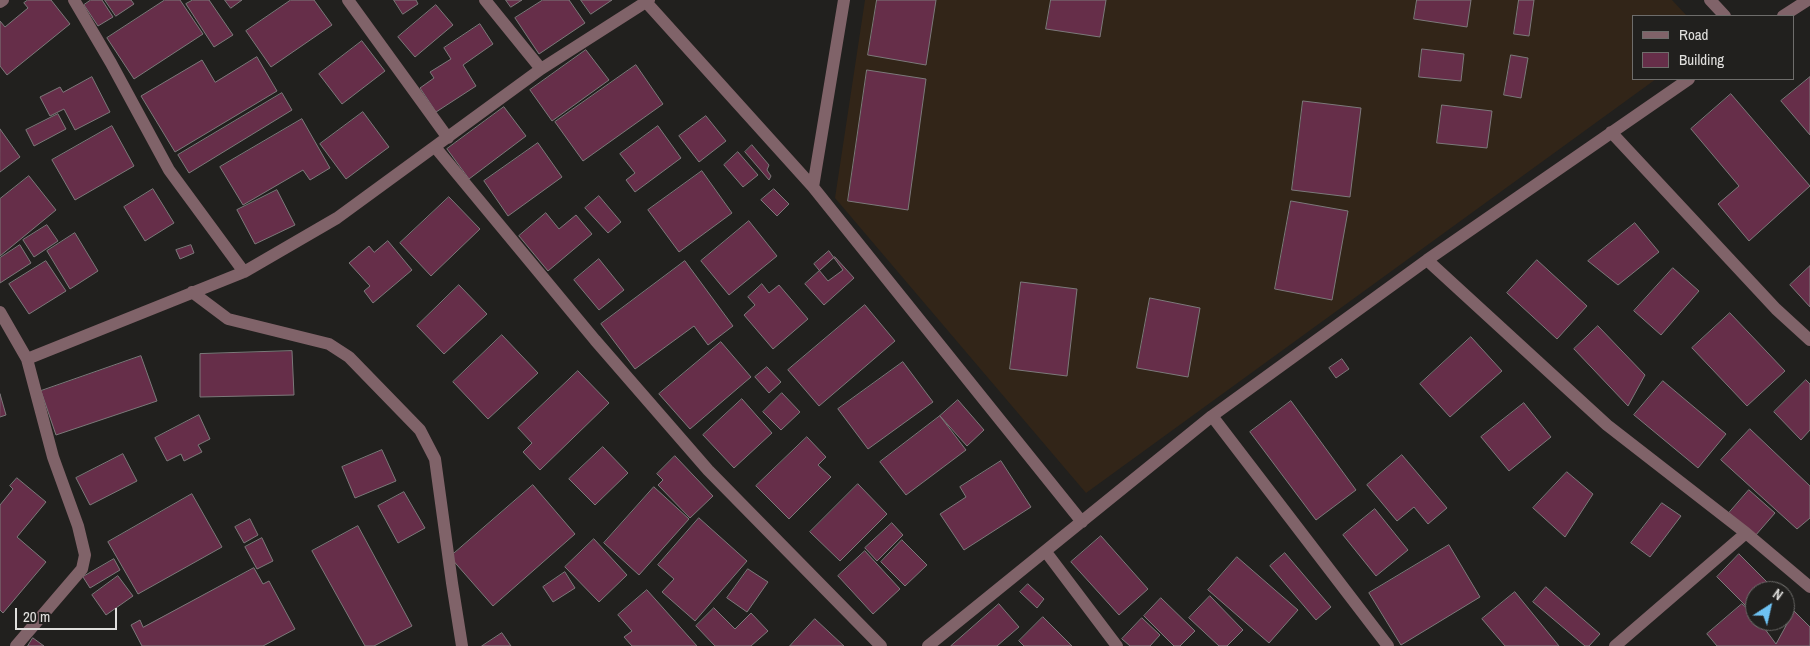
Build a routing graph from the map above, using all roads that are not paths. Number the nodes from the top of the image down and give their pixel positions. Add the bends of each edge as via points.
1 (74, 0) edge
2 (348, 0) edge
3 (485, 0) edge
4 (844, 0) edge
5 (1710, 0) edge
6 (1808, 0) edge
7 (648, 1) edge
8 (1724, 15) edge
9 (1785, 15) edge
10 (541, 69) junction
11 (1688, 80) edge
12 (1611, 132) junction
13 (448, 138) junction
14 (435, 147) junction
15 (813, 187) junction
16 (1426, 260) junction
17 (244, 272) junction
18 (192, 292) junction
19 (0, 312) edge
20 (1810, 340) edge
21 (27, 359) junction
22 (1212, 416) junction
23 (1082, 522) junction
24 (1746, 533) junction
25 (1046, 552) junction
26 (1810, 588) edge
27 (16, 646) edge
28 (462, 646) edge
29 (881, 646) edge
30 (928, 646) edge
31 (1117, 646) edge
32 (1388, 646) edge
33 (1615, 646) edge

1 - 17 street via 169,170
2 - 13 street
3 - 10 street
4 - 15 street
5 - 8 street
6 - 9 street
7 - 10 street
7 - 15 street
10 - 13 street
11 - 12 street
12 - 16 street
12 - 20 street
13 - 14 street
14 - 17 street via 337,218
14 - 29 street via 708,470
15 - 23 street
16 - 22 street
16 - 24 street via 1607,425
17 - 18 street
18 - 21 street
18 - 28 street via 228,319 329,344 349,357 420,430 436,459
19 - 21 street
21 - 27 street via 53,457 85,555 76,576
22 - 23 street
22 - 32 street
23 - 25 street
24 - 26 street
24 - 33 street
25 - 30 street
25 - 31 street

